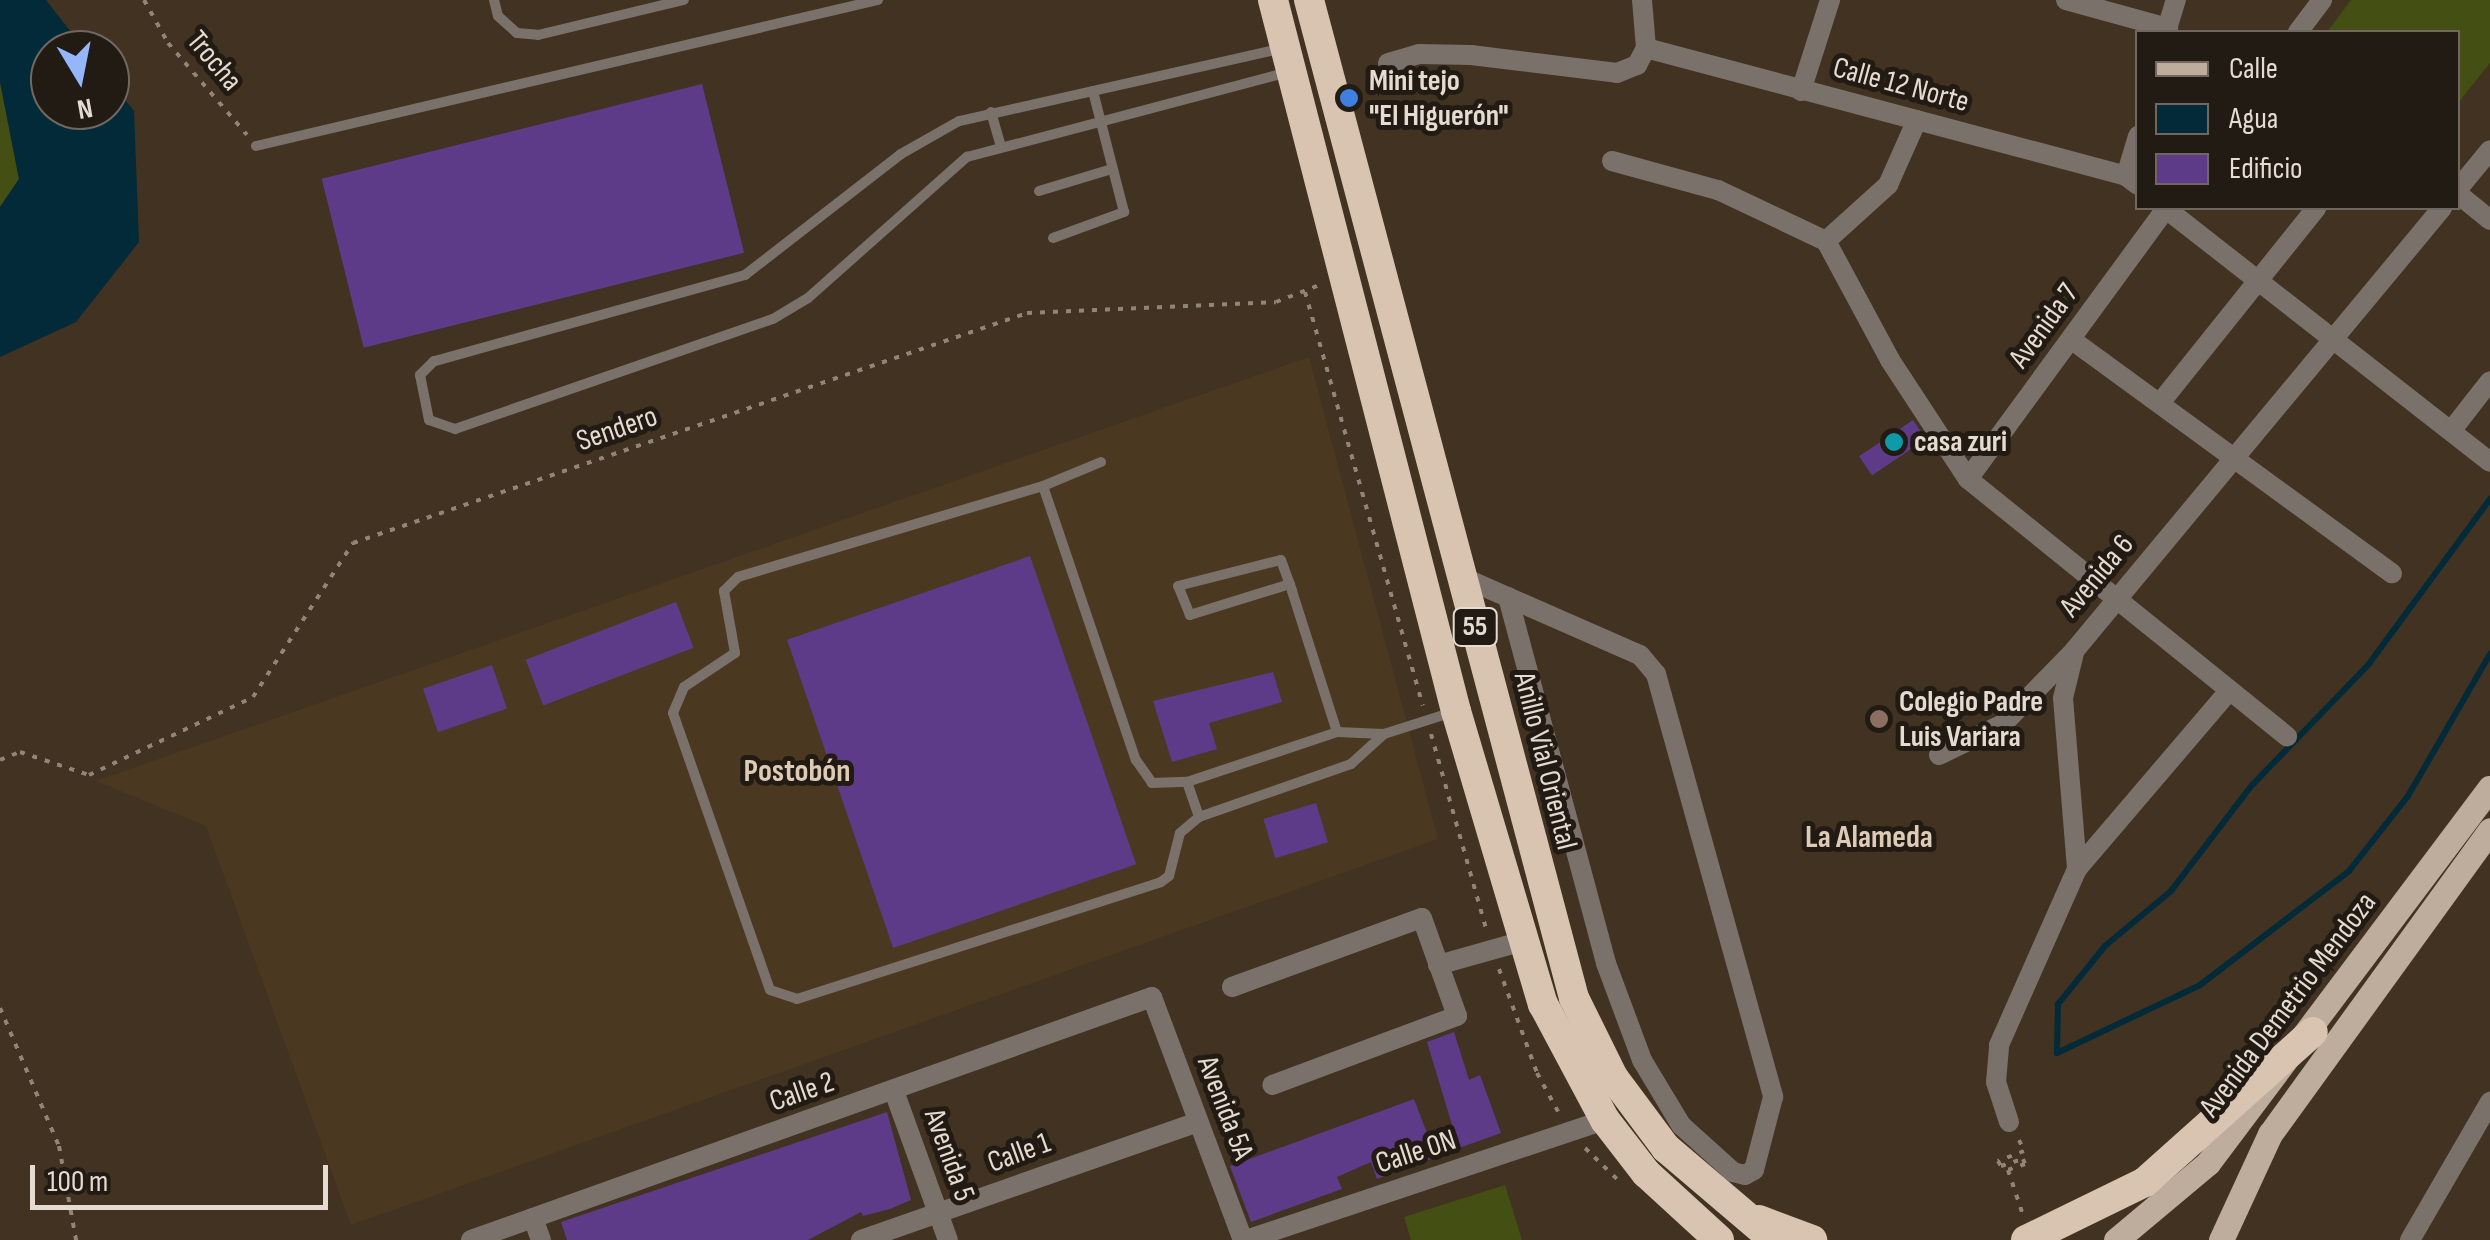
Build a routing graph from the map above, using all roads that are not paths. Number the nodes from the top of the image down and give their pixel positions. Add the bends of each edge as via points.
1 (494, 0) edge
2 (684, 0) edge
3 (878, 0) edge
4 (1273, 0) edge
5 (1309, 0) edge
6 (1642, 0) edge
7 (1830, 0) edge
8 (2066, 0) edge
9 (2176, 0) edge
10 (2322, 0) edge
11 (2167, 30) edge
12 (2300, 30) edge
13 (1646, 48) junction
14 (1288, 59) junction
15 (1388, 64) dead end
16 (1801, 90) junction
17 (1093, 91) junction
18 (990, 112) junction
19 (1098, 120) junction
20 (1917, 120) junction
21 (1000, 144) junction
22 (256, 146) road end
23 (2490, 150) edge
24 (1612, 161) dead end
25 (1112, 169) junction
26 (2132, 180) edge
27 (2460, 189) edge
28 (1039, 191) dead end
29 (2460, 194) edge
30 (2165, 210) edge
31 (2169, 210) edge
32 (2314, 210) edge
33 (2440, 210) edge
34 (2490, 220) edge
35 (1053, 238) dead end
36 (1826, 241) junction
37 (2258, 280) junction
38 (2333, 339) junction
39 (2072, 340) junction
40 (2490, 381) edge
41 (2160, 403) junction
42 (2451, 431) junction
43 (2234, 458) junction
44 (1101, 462) dead end
45 (2490, 462) edge
46 (1968, 479) junction
47 (1043, 486) junction
48 (2392, 573) dead end
49 (1462, 577) junction
50 (1290, 584) junction
51 (1508, 597) junction
52 (2117, 599) junction
53 (2074, 651) junction
54 (2230, 690) junction
55 (1442, 716) junction
56 (1337, 732) junction
57 (1384, 734) junction
58 (2287, 736) dead end
59 (1940, 756) dead end
60 (1187, 782) junction
61 (2490, 788) edge
62 (1199, 818) junction
63 (2490, 830) edge
64 (2077, 869) junction
65 (1524, 941) junction
66 (1438, 965) junction
67 (1232, 987) dead end
68 (1152, 997) joint
69 (2313, 1032) junction
70 (1272, 1085) dead end
71 (894, 1091) junction
72 (2490, 1102) edge
73 (1604, 1120) junction
74 (1198, 1122) junction
75 (2009, 1122) road end
76 (1730, 1208) junction
77 (939, 1214) junction
78 (533, 1218) junction
79 (2031, 1238) edge
80 (471, 1240) edge
81 (541, 1240) edge
82 (861, 1240) edge
83 (948, 1240) edge
84 (1244, 1240) edge
85 (1720, 1240) edge
86 (1774, 1240) edge
87 (1812, 1240) edge
88 (2116, 1240) edge
89 (2221, 1240) edge
90 (2410, 1240) edge

1 - 2 lane via 498,16 517,33 538,35
3 - 22 lane
4 - 14 highway, 55
5 - 49 highway, Anillo Vial Oriental / 55
6 - 13 street
7 - 16 street
8 - 11 street
9 - 11 street
10 - 12 street
13 - 15 street via 1637,66 1618,74 1471,55 1418,54
13 - 16 street, Calle 12 Norte
14 - 17 lane
14 - 19 lane
14 - 55 highway, 55
16 - 20 street, Calle 12 Norte
17 - 18 lane
17 - 19 lane
18 - 21 lane
18 - 21 lane via 926,137 745,275 434,360 420,375 429,420 455,429 773,318 808,298 967,157
19 - 21 lane
19 - 25 lane
20 - 26 street, Calle 12 Norte
20 - 36 street via 1888,185
23 - 27 street
24 - 36 street via 1718,190
25 - 28 lane
25 - 35 lane via 1124,212
29 - 34 street
30 - 39 street, Avenida 7
31 - 37 street
32 - 37 street
33 - 38 street, Avenida 6
36 - 46 street via 1890,360
37 - 38 street
37 - 41 street
38 - 42 street
38 - 43 street, Avenida 6
39 - 41 street
39 - 46 street, Avenida 7
40 - 42 street
41 - 43 street
42 - 45 street
43 - 48 street
43 - 52 street, Avenida 6
44 - 47 lane
46 - 52 street
47 - 60 lane via 1136,760 1152,783
47 - 62 lane via 755,572 724,591 735,653 684,687 673,712 770,990 797,999 1161,882 1169,876 1180,834
49 - 51 street
49 - 76 highway, Anillo Vial Oriental / 55 via 1574,998 1613,1077 1644,1120
50 - 50 lane via 1277,558 1178,586 1190,615
50 - 56 lane
51 - 51 street via 1640,655 1656,674 1773,1097 1754,1170 1745,1175 1732,1172 1682,1126 1642,1060 1606,964
52 - 53 street, Avenida 6
52 - 54 street
53 - 59 street via 2002,724
53 - 64 street, Avenida 6 via 2064,698
54 - 58 street
54 - 64 street
55 - 57 lane
55 - 65 highway, 55
56 - 57 lane
56 - 60 lane
57 - 62 lane via 1351,764
60 - 62 lane
61 - 69 main road, Avenida Demetrio Mendoza
63 - 89 main road, Avenida Demetrio Mendoza via 2270,1134
64 - 75 street, Avenida 6 via 1999,1046 1996,1082
65 - 66 street
65 - 73 highway, 55 via 1564,1049
66 - 67 street via 1422,918
66 - 70 street via 1457,1016
68 - 71 street, Calle 2
68 - 74 street, Avenida 5A
69 - 79 highway via 2145,1182
69 - 88 main road, Avenida Demetrio Mendoza via 2208,1163
71 - 77 street, Avenida 5
71 - 78 street, Calle 2
72 - 90 street
73 - 84 street, Calle 0N
73 - 85 highway, 55 via 1646,1173
74 - 77 street, Calle 1
74 - 84 street, Avenida 5A
76 - 86 highway, Anillo Vial Oriental / 55
76 - 87 highway
77 - 82 street, Calle 1
77 - 83 street, Avenida 5
78 - 80 street, Calle 2
78 - 81 street

